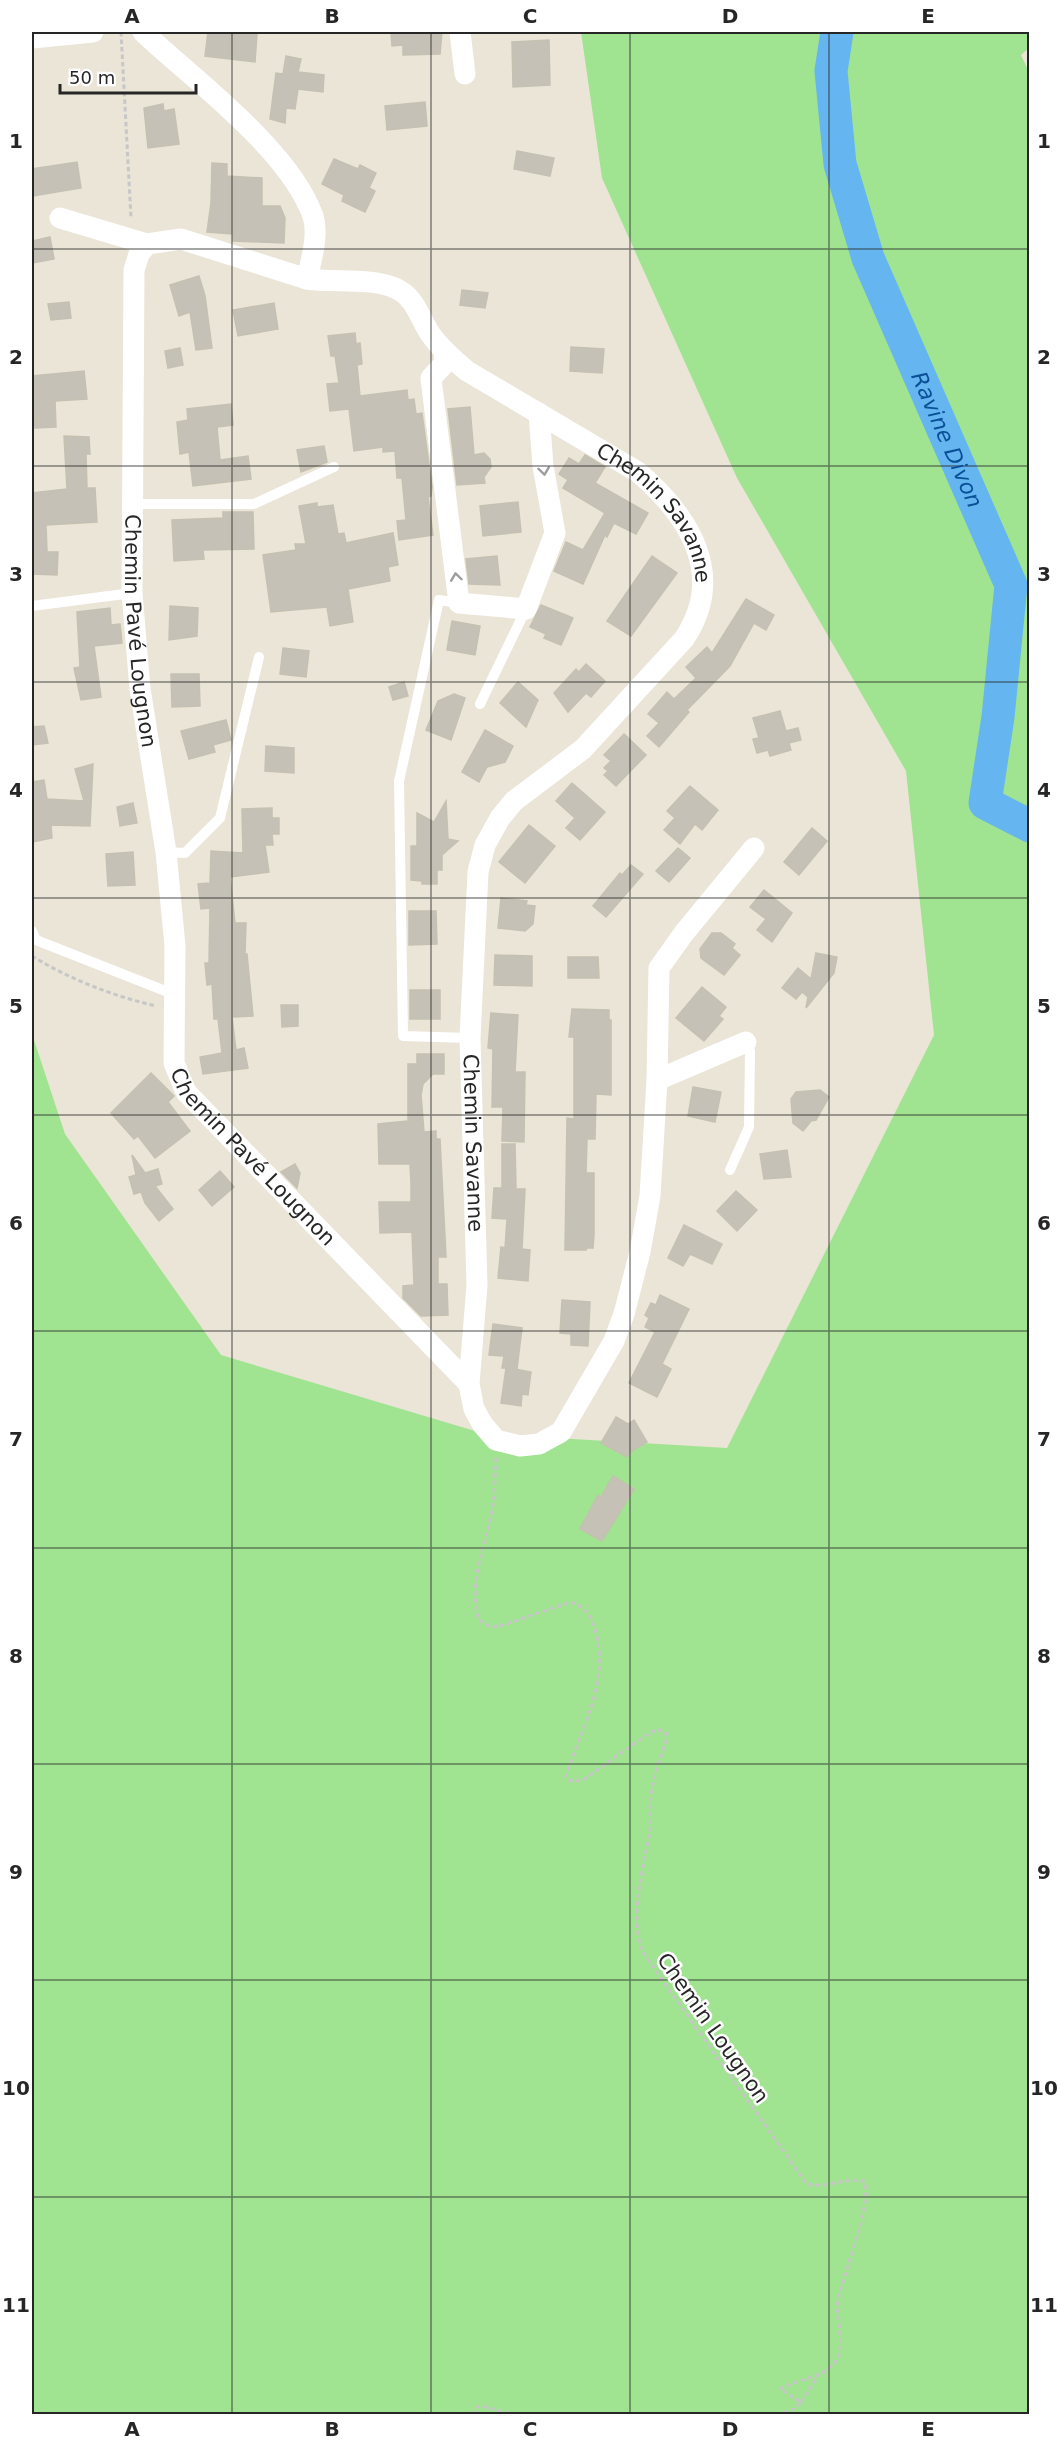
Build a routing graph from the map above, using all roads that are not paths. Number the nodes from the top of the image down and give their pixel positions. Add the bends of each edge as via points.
1 (93, 32) edge
2 (143, 32) edge
3 (459, 32) edge
4 (32, 38) edge
5 (465, 74) dead end
6 (60, 219) dead end
7 (139, 242) junction
8 (307, 279) junction
9 (444, 351) junction
10 (539, 413) junction
11 (334, 467) dead end
12 (133, 504) junction
13 (132, 593) junction
14 (459, 603) junction
15 (32, 606) edge
16 (526, 609) junction
17 (260, 657) dead end
18 (480, 704) dead end
19 (754, 848) dead end
20 (166, 852) junction
21 (32, 932) edge
22 (173, 1005) junction
23 (470, 1038) junction
24 (746, 1042) joint
25 (657, 1080) junction
26 (730, 1170) dead end
27 (470, 1384) junction

1 - 4 street
2 - 8 street via 231,110 294,182 313,217 314,250
3 - 5 street
6 - 7 street
7 - 8 street via 181,239
7 - 12 street, Chemin Pavé Lougnon via 133,290
8 - 9 street, Chemin Savanne via 394,288 414,302
9 - 10 street, Chemin Savanne via 467,371
14 -> 9 street via 431,378 445,363
10 -> 16 street via 543,466 555,533
10 - 23 street, Chemin Savanne via 638,472 662,493 681,518 704,568 702,600 697,620 684,639 583,749 514,801 485,845 478,872
11 - 12 lane via 254,504
12 - 13 street, Chemin Pavé Lougnon
13 - 15 lane
13 - 20 street, Chemin Pavé Lougnon via 140,689
14 - 16 street
14 - 23 lane via 439,600 399,781 403,1036
16 - 18 lane
17 - 20 lane via 220,818 185,853
19 - 25 street via 660,968
20 - 22 street, Chemin Pavé Lougnon via 175,946
21 - 22 lane via 36,940
22 - 27 street, Chemin Pavé Lougnon via 174,1063 186,1092
23 - 27 street, Chemin Savanne via 477,1285
24 - 25 street
24 - 26 lane via 750,1051 749,1127
25 - 27 street, Chemin Savanne via 648,1208 634,1277 614,1341 561,1432 539,1443 520,1446 497,1440 474,1409

